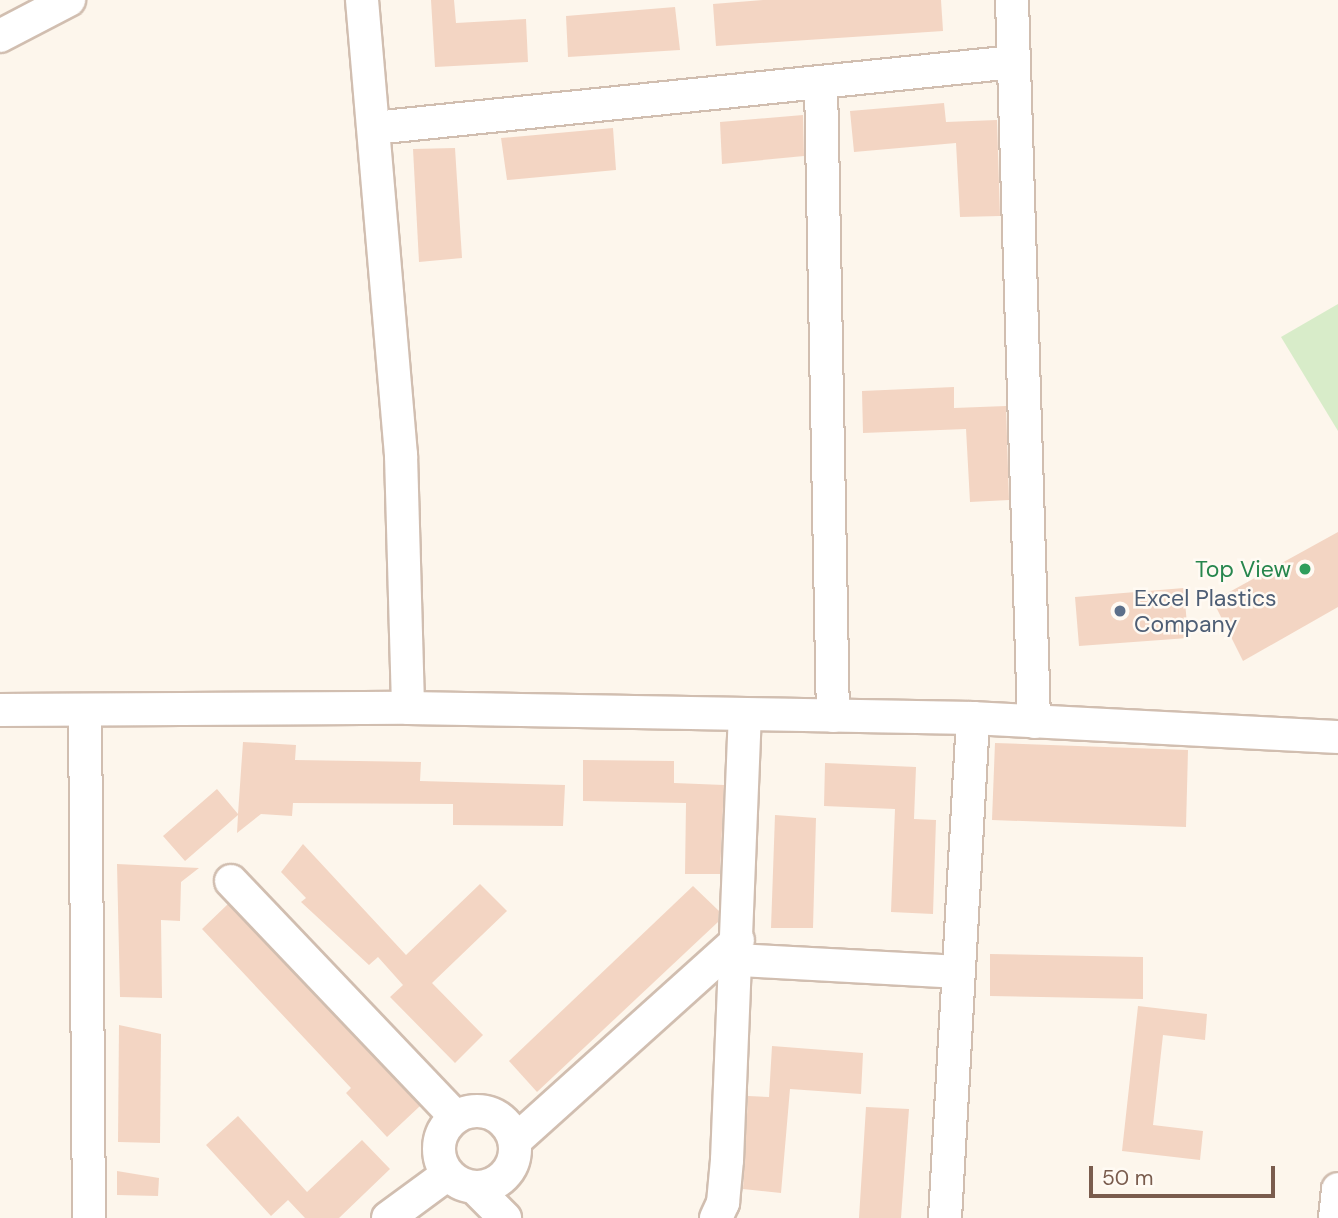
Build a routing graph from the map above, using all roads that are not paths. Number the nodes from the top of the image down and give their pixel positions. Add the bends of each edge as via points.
1 (69, 0) edge
2 (362, 0) edge
3 (1012, 0) edge
4 (1, 32) edge
5 (1014, 62) junction
6 (821, 82) junction
7 (374, 128) junction
8 (408, 708) junction
9 (0, 710) edge
10 (85, 710) junction
11 (745, 715) junction
12 (832, 716) junction
13 (973, 718) junction
14 (1034, 722) junction
15 (1338, 737) edge
16 (231, 881) dead end
17 (738, 950) junction
18 (958, 972) junction
19 (456, 1117) junction
20 (515, 1140) junction
21 (461, 1180) junction
22 (1338, 1189) edge
23 (89, 1218) edge
24 (388, 1218) edge
25 (505, 1218) edge
26 (716, 1218) edge
27 (944, 1218) edge
28 (1335, 1218) edge

1 - 4 street
2 - 7 street
3 - 5 street
5 - 6 street
5 - 14 street
6 - 7 street
6 - 12 street
7 - 8 street via 401,455
8 - 10 street
8 - 11 street
9 - 10 street
10 - 23 street
11 - 12 street
11 - 17 street
12 - 13 street
13 - 14 street
13 - 18 street
14 - 15 street
16 - 19 street
17 - 18 street
17 - 20 street
17 - 26 street via 723,1203
18 - 27 street
19 - 20 street via 485,1111 499,1117
19 - 21 street via 439,1143
20 - 21 street via 509,1170 488,1186
21 - 24 street
21 - 25 street
22 - 28 street

